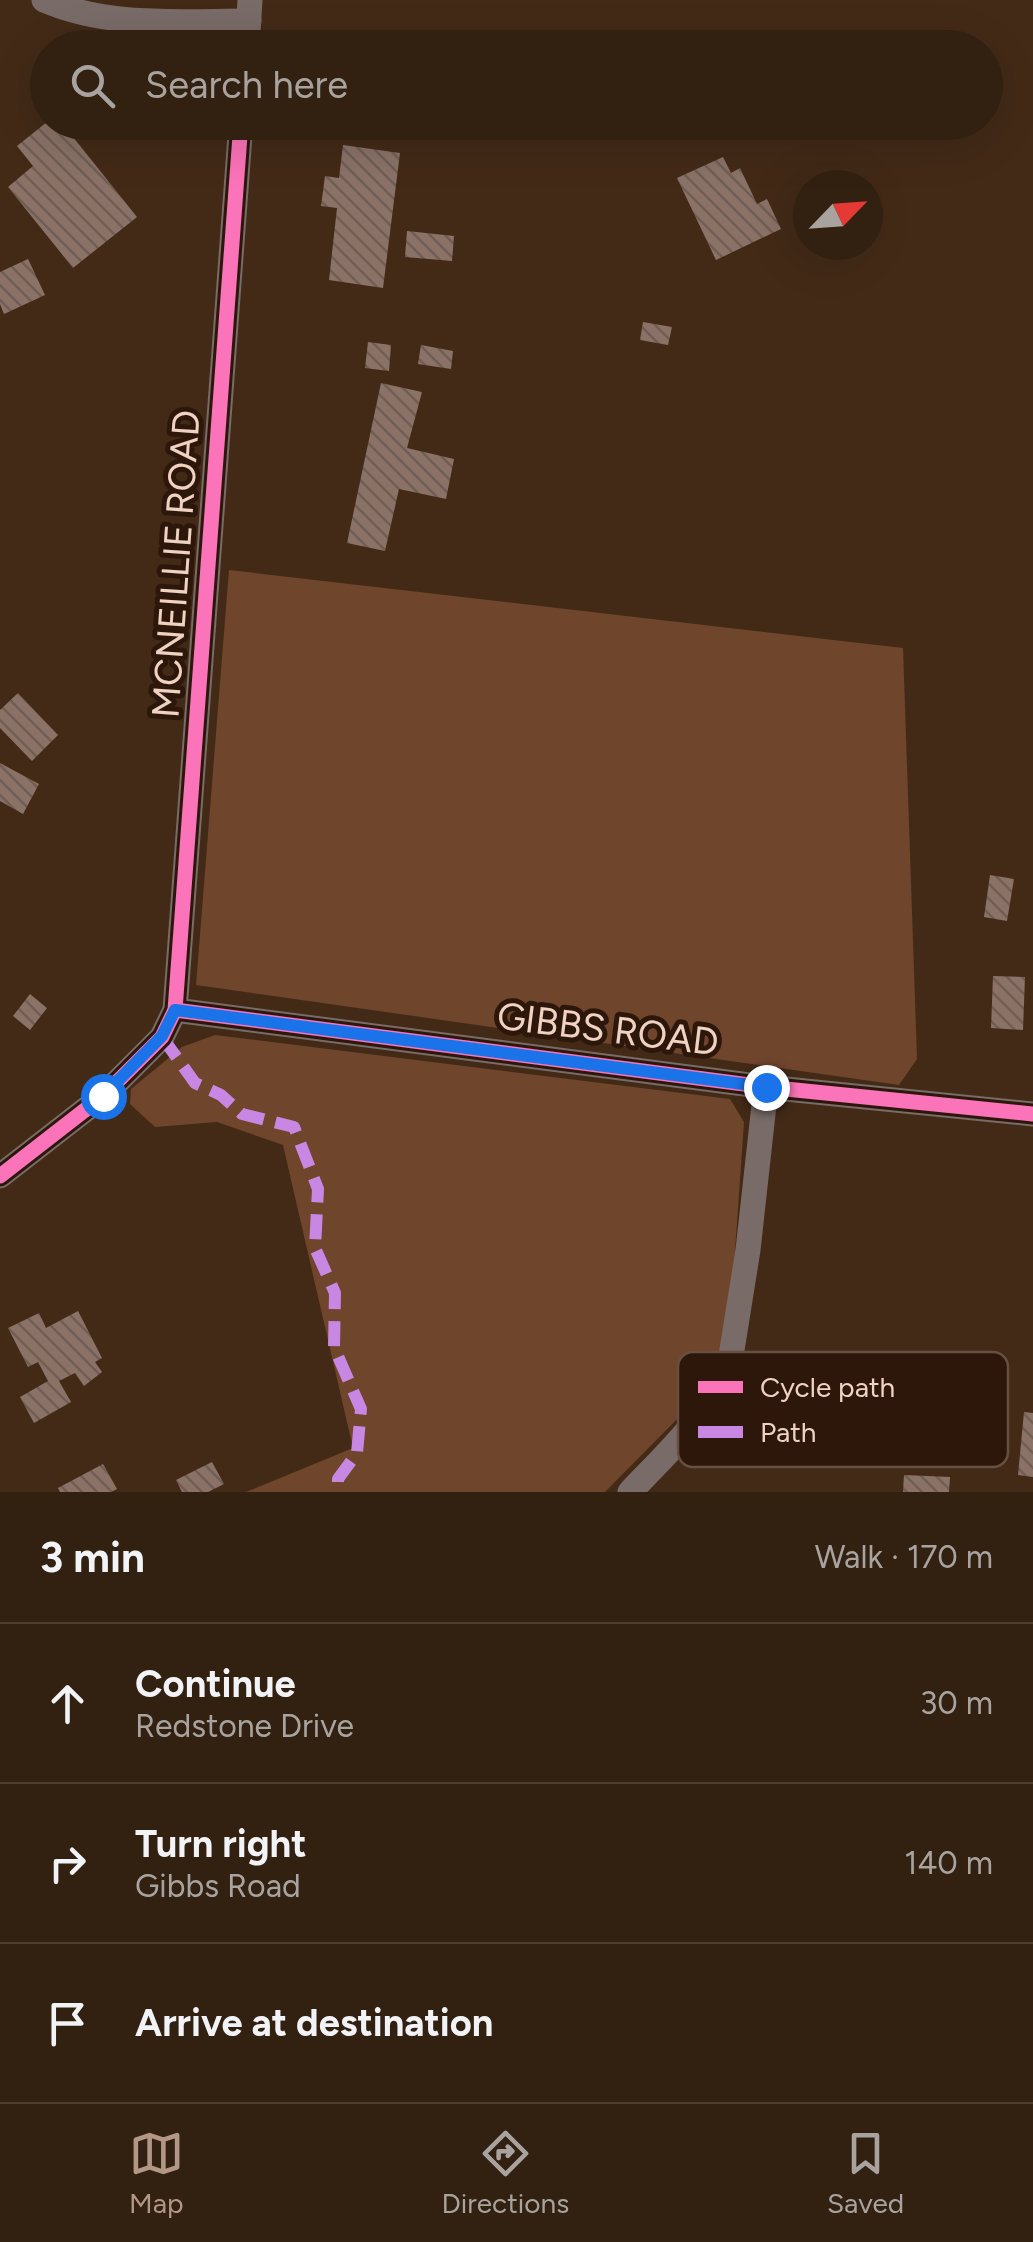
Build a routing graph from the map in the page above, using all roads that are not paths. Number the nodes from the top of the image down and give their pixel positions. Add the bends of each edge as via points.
1 (44, 0) edge
2 (249, 10) edge
3 (240, 140) edge
4 (175, 1010) junction
5 (766, 1087) junction
6 (1033, 1114) edge
7 (0, 1176) edge
8 (733, 1352) edge
9 (678, 1441) edge
10 (630, 1492) edge

1 - 2 street via 124,21
3 - 4 street, MCNEILLIE ROAD
4 - 5 street, GIBBS ROAD
4 - 7 street via 162,1036 103,1096
5 - 6 street, GIBBS ROAD
5 - 8 street
9 - 10 street

